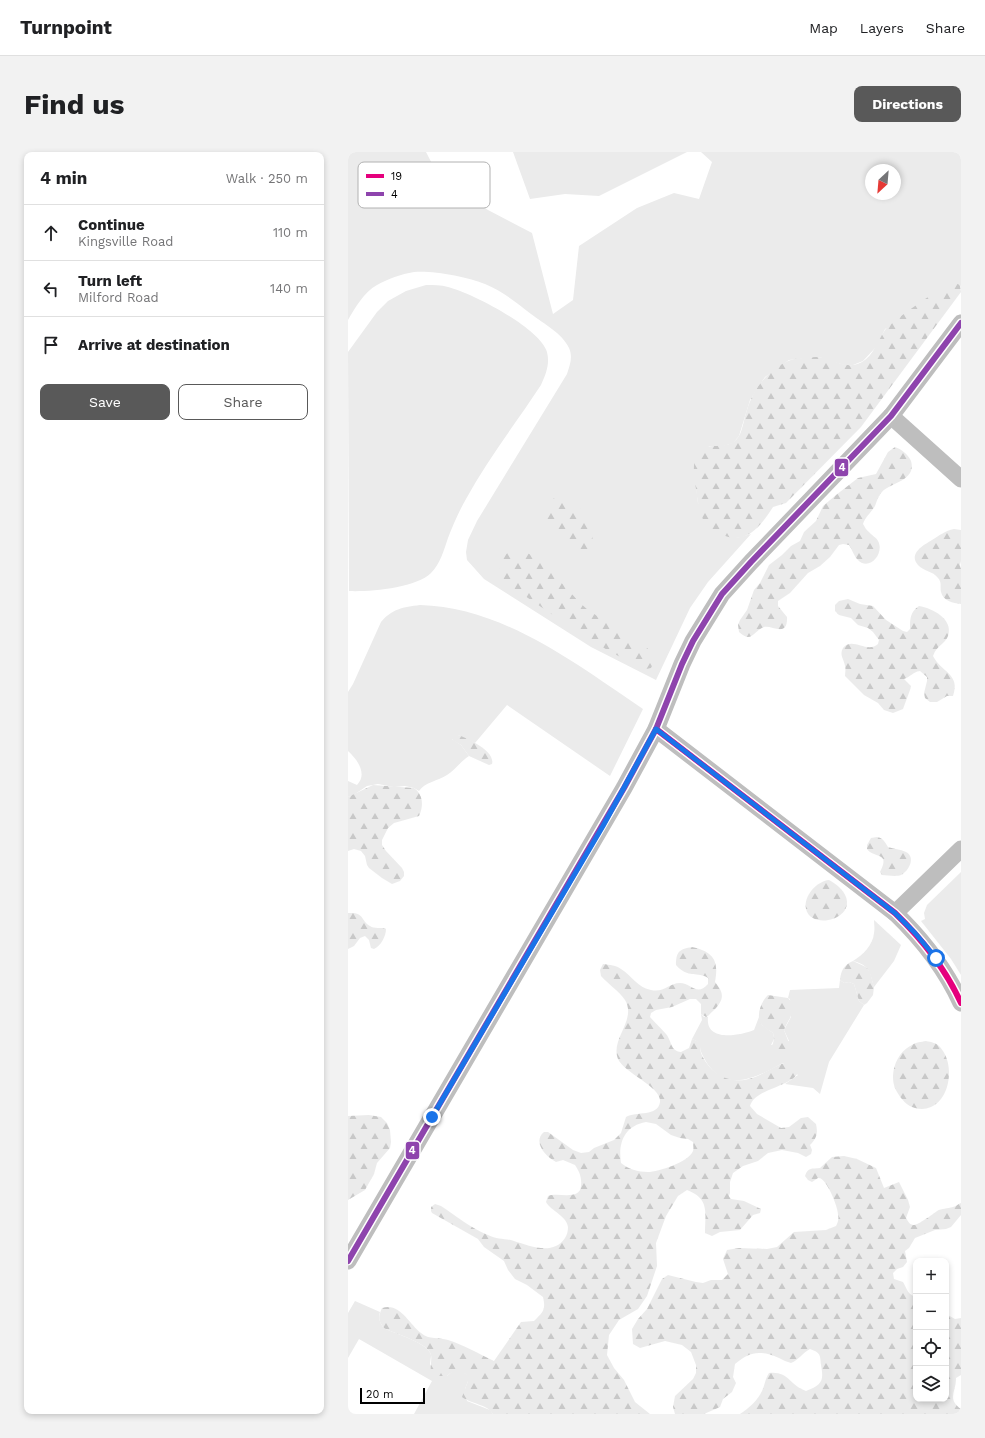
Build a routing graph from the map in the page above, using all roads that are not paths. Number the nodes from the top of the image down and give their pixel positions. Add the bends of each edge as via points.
1 (961, 323) edge
2 (891, 416) junction
3 (961, 479) edge
4 (656, 729) junction
5 (961, 849) edge
6 (895, 913) junction
7 (961, 1003) edge
8 (348, 1261) edge

1 - 2 street
2 - 3 street
2 - 4 street via 722,594 693,641
4 - 6 street
4 - 8 street via 595,840
5 - 6 street
6 - 7 street via 936,958 954,986

